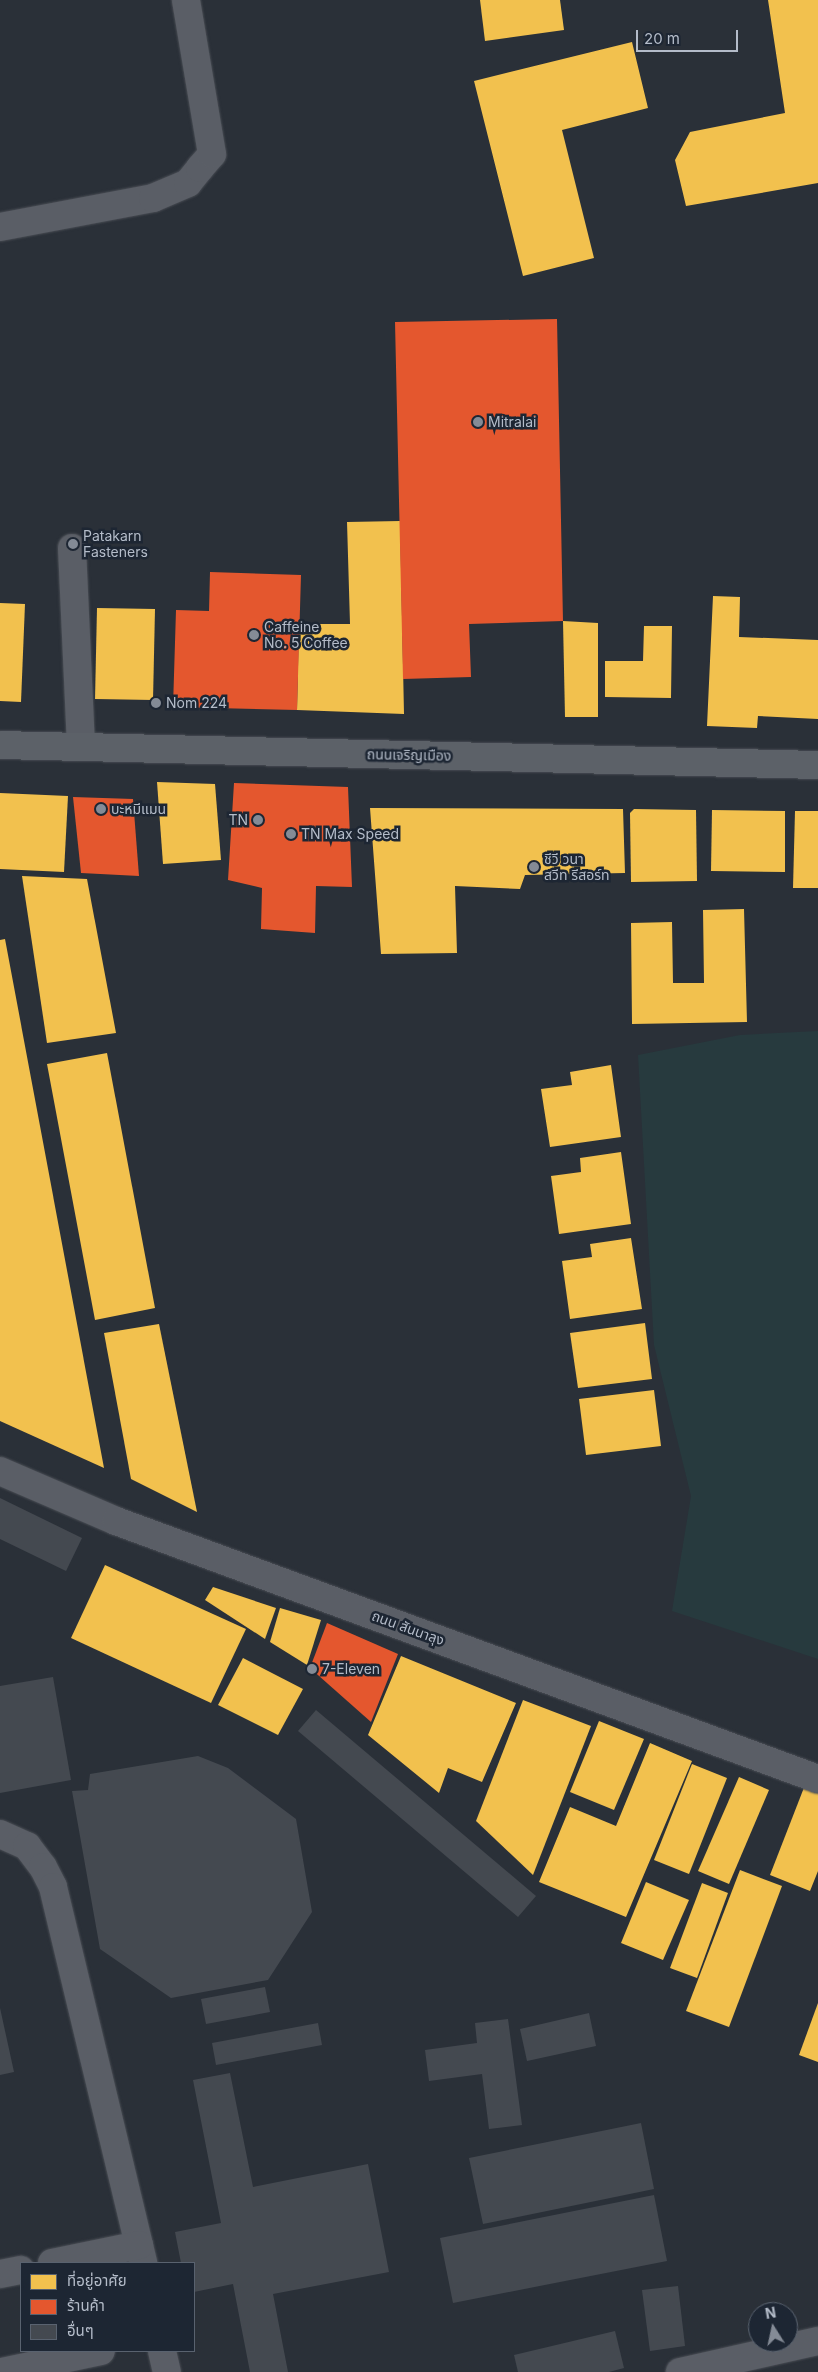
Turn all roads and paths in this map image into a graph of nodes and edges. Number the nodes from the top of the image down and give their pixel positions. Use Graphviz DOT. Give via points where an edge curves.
graph roads {
  1 [pos="186,0"];
  2 [pos="0,228"];
  3 [pos="72,548"];
  4 [pos="0,745"];
  5 [pos="80,747"];
  6 [pos="818,765"];
  7 [pos="0,1471"];
  8 [pos="818,1778"];
  9 [pos="0,1834"];
  10 [pos="141,2254"];
  11 [pos="62,2262"];
  12 [pos="20,2270"];
  13 [pos="0,2274"];
  14 [pos="818,2341"];
  15 [pos="96,2352"];
  16 [pos="162,2352"];
  17 [pos="2,2372"];
  18 [pos="167,2372"];
  19 [pos="680,2372"];
  1 -- 2 [label="street" via="212,154 188,183 153,198"];
  3 -- 5 [label="street"];
  4 -- 5 [label="main road, ถนนเจริญเมือง"];
  5 -- 6 [label="main road, ถนนเจริญเมือง"];
  7 -- 8 [label="street, ถนน สันนาลุง" via="116,1521"];
  9 -- 10 [label="street" via="27,1846 43,1866 53,1887"];
  10 -- 11 [label="street"];
  12 -- 13 [label="street"];
  14 -- 19 [label="street"];
  15 -- 17 [label="street"];
  16 -- 18 [label="street"];
}
